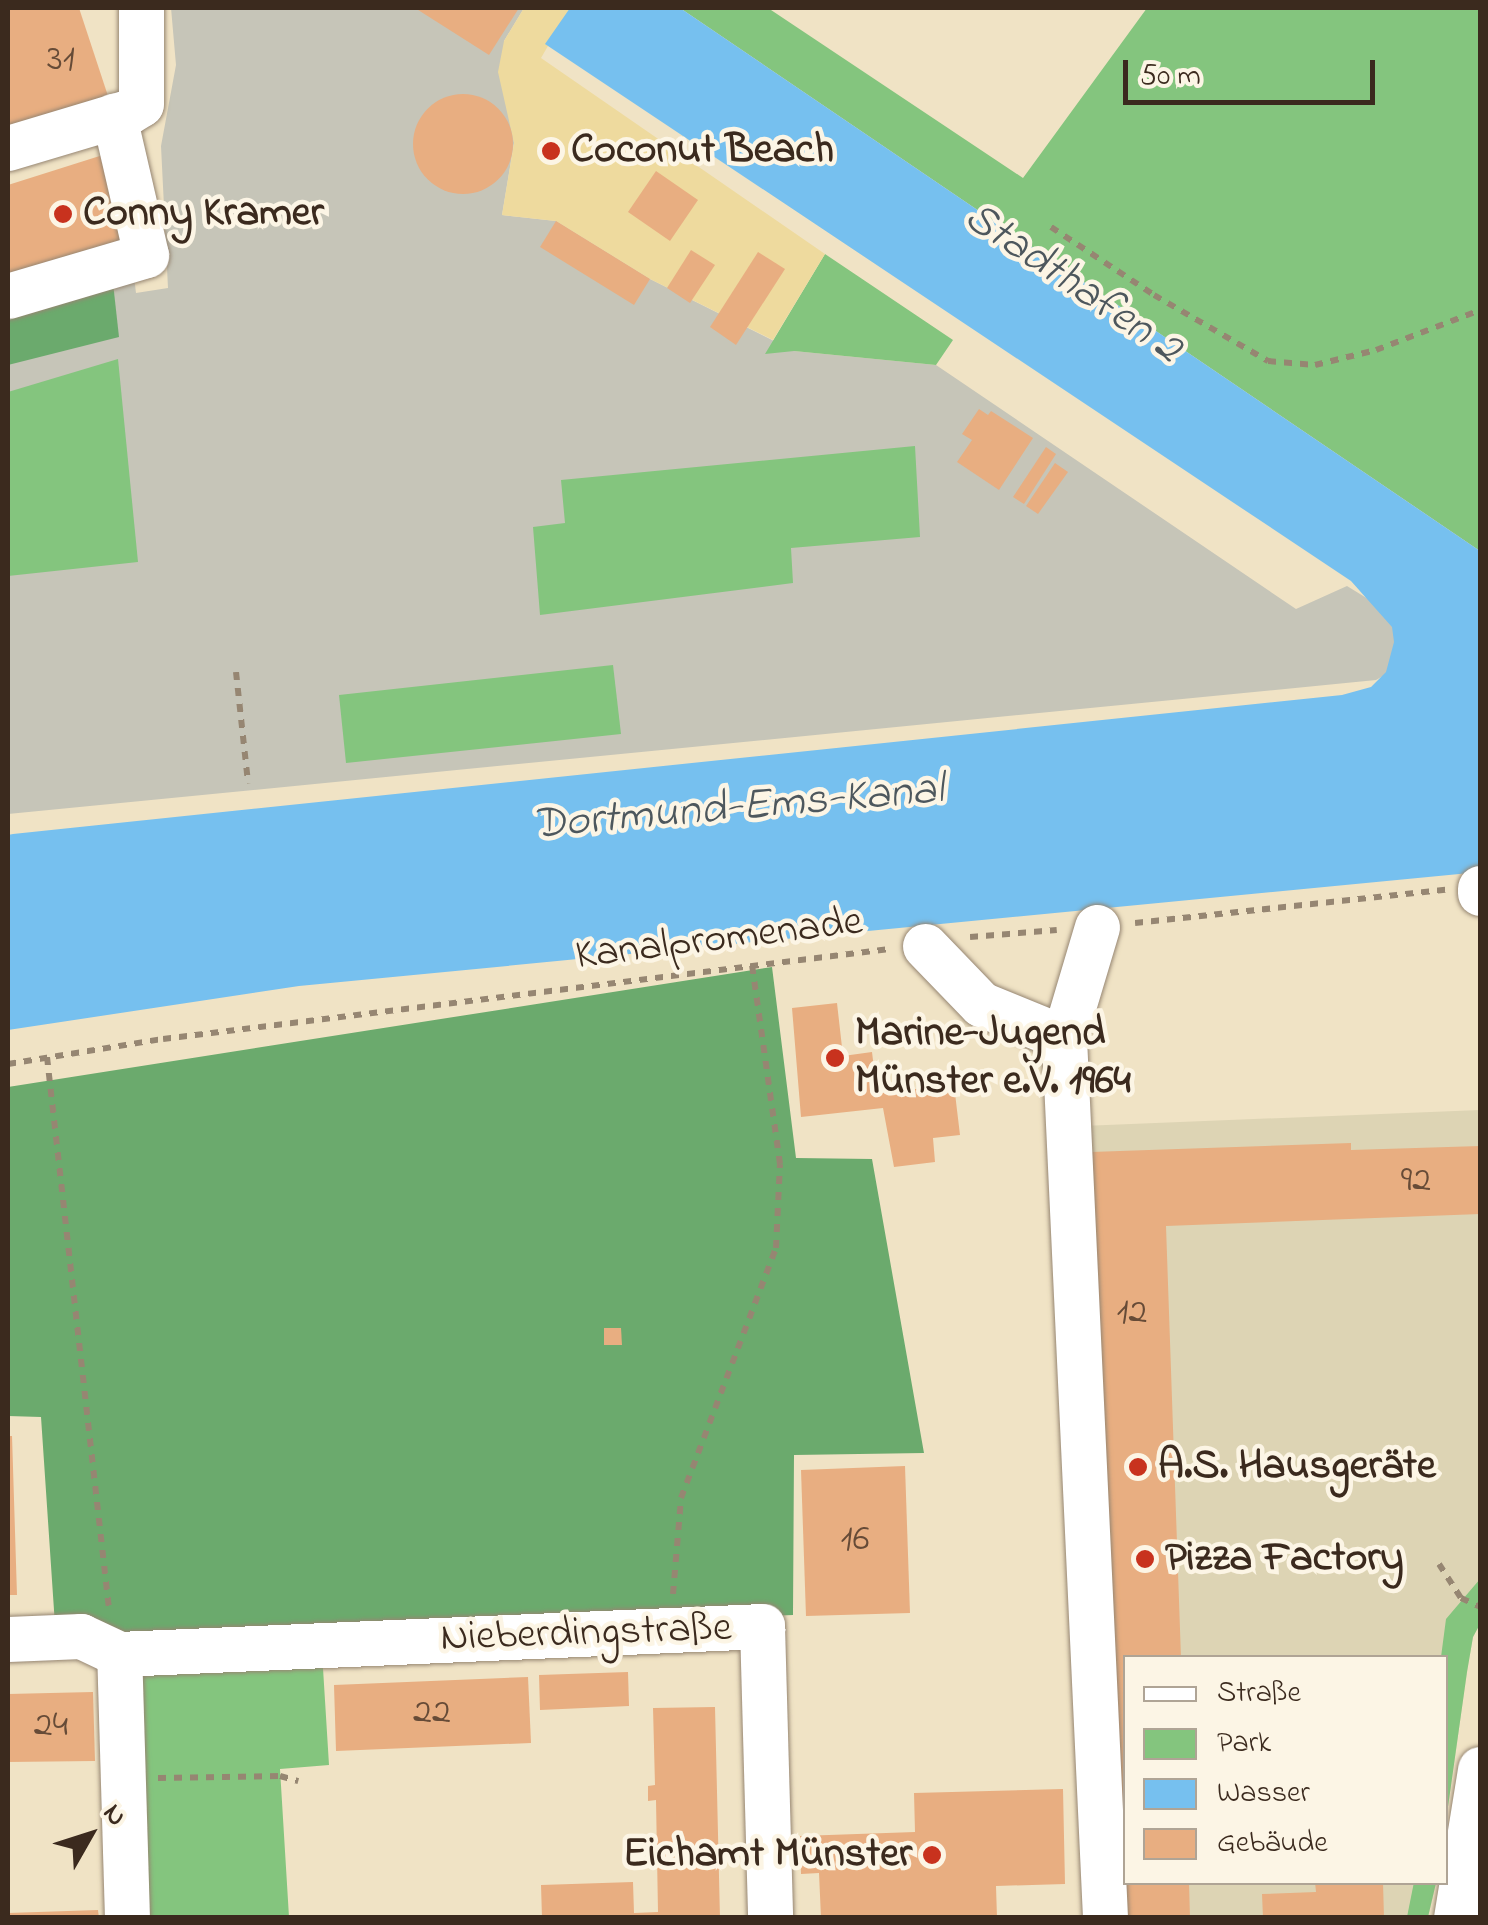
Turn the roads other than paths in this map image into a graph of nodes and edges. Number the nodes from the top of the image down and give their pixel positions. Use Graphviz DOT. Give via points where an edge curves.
graph roads {
  1 [pos="141,8"];
  2 [pos="114,116"];
  3 [pos="8,148"];
  4 [pos="8,296"];
  5 [pos="1098,927"];
  6 [pos="925,946"];
  7 [pos="1064,1038"];
  8 [pos="114,1637"];
  9 [pos="8,1639"];
  10 [pos="1480,1769"];
  11 [pos="128,1918"];
  12 [pos="770,1918"];
  13 [pos="1105,1918"];
  14 [pos="1456,1918"];
  1 -- 2 [label="street" via="140,104"];
  2 -- 3 [label="street"];
  2 -- 4 [label="street" via="146,254"];
  5 -- 7 [label="street"];
  6 -- 7 [label="street" via="981,1004"];
  7 -- 13 [label="street"];
  8 -- 9 [label="street, Nieberdingstraße"];
  8 -- 11 [label="street"];
  8 -- 12 [label="street, Nieberdingstraße" via="762,1626"];
  10 -- 14 [label="street"];
}
